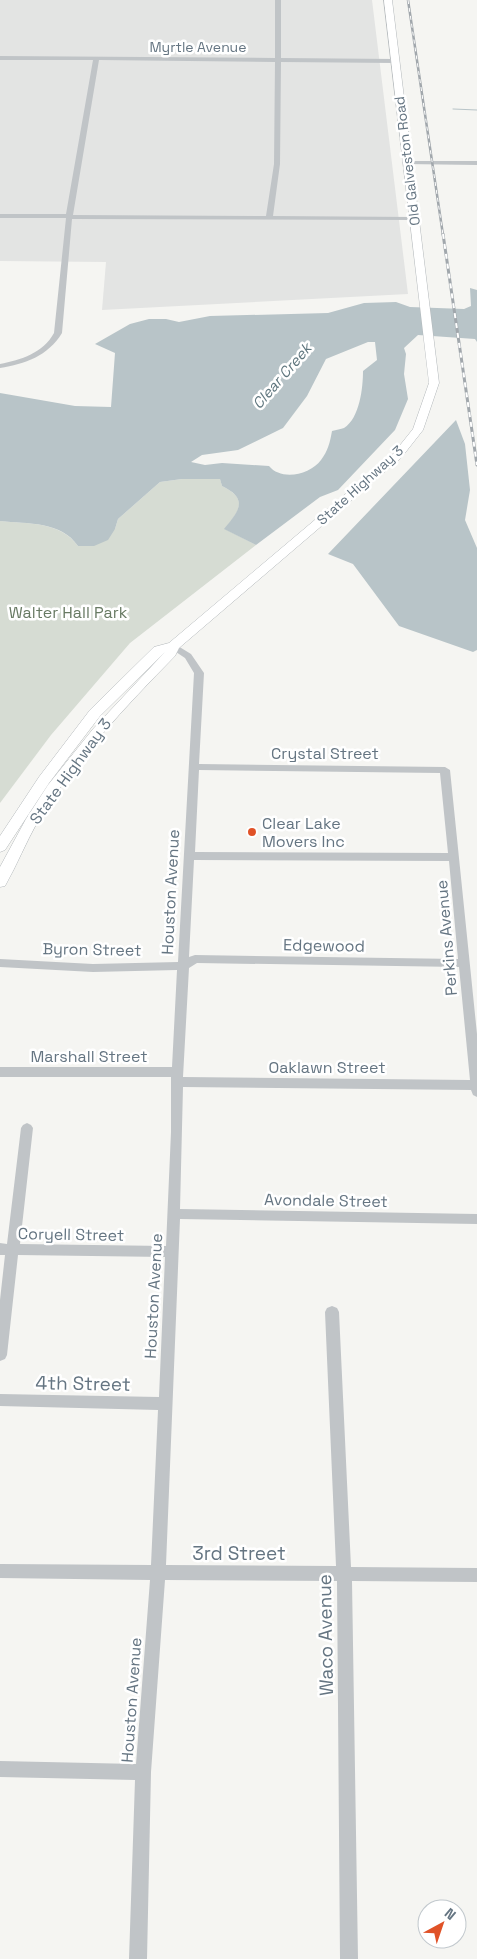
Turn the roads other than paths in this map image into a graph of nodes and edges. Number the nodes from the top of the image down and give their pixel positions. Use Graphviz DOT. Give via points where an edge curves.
graph roads {
  1 [pos="278,0"];
  2 [pos="388,0"];
  3 [pos="0,58"];
  4 [pos="96,59"];
  5 [pos="278,60"];
  6 [pos="395,61"];
  7 [pos="407,163"];
  8 [pos="477,163"];
  9 [pos="0,216"];
  10 [pos="69,217"];
  11 [pos="269,218"];
  12 [pos="414,219"];
  13 [pos="426,322"];
  14 [pos="0,366"];
  15 [pos="173,646"];
  16 [pos="193,767"];
  17 [pos="447,781"];
  18 [pos="0,847"];
  19 [pos="190,856"];
  20 [pos="455,857"];
  21 [pos="0,882"];
  22 [pos="465,962"];
  23 [pos="0,963"];
  24 [pos="184,966"];
  25 [pos="0,1072"];
  26 [pos="178,1077"];
  27 [pos="477,1088"];
  28 [pos="27,1128"];
  29 [pos="174,1214"];
  30 [pos="477,1219"];
  31 [pos="6,1250"];
  32 [pos="172,1252"];
  33 [pos="332,1312"];
  34 [pos="0,1355"];
  35 [pos="0,1400"];
  36 [pos="166,1404"];
  37 [pos="0,1571"];
  38 [pos="158,1573"];
  39 [pos="344,1574"];
  40 [pos="477,1575"];
  41 [pos="0,1769"];
  42 [pos="143,1772"];
  43 [pos="138,1959"];
  44 [pos="349,1959"];
  1 -- 5 [label="street"];
  2 -- 6 [label="main road, Old Galveston Road"];
  3 -- 4 [label="street, Myrtle Avenue"];
  4 -- 5 [label="street, Myrtle Avenue"];
  4 -- 10 [label="street"];
  5 -- 6 [label="street, Myrtle Avenue"];
  5 -- 11 [label="street" via="277,164"];
  6 -- 7 [label="main road, Old Galveston Road"];
  7 -- 8 [label="street"];
  7 -- 12 [label="main road, Old Galveston Road"];
  9 -- 10 [label="street"];
  10 -- 11 [label="street"];
  10 -- 14 [label="street" via="56,337 37,354"];
  11 -- 12 [label="street"];
  12 -- 13 [label="main road, Old Galveston Road"];
  13 -- 15 [label="main road, State Highway 3" via="434,383 418,430 397,456"];
  15 -- 16 [label="street, Houston Avenue" via="188,656 199,673"];
  15 -- 18 [label="main road, State Highway 3" via="158,650 95,713 44,780"];
  15 -- 21 [label="main road, State Highway 3" via="171,653 109,717 57,783 13,852"];
  16 -- 17 [label="street, Crystal Street" via="444,770"];
  16 -- 19 [label="street, Houston Avenue"];
  17 -- 20 [label="street, Perkins Avenue"];
  19 -- 20 [label="street"];
  19 -- 24 [label="street, Houston Avenue"];
  20 -- 22 [label="street, Perkins Avenue"];
  22 -- 24 [label="street, Edgewood" via="195,960"];
  22 -- 27 [label="street, Perkins Avenue"];
  23 -- 24 [label="street, Byron Street" via="93,968"];
  24 -- 26 [label="street, Houston Avenue"];
  25 -- 26 [label="street, Marshall Street"];
  26 -- 27 [label="street, Oaklawn Street"];
  26 -- 29 [label="street, Houston Avenue"];
  28 -- 31 [label="street"];
  29 -- 30 [label="street, Avondale Street"];
  29 -- 32 [label="street, Houston Avenue"];
  31 -- 32 [label="street, Coryell Street"];
  31 -- 34 [label="street"];
  32 -- 36 [label="street, Houston Avenue"];
  33 -- 39 [label="street, Waco Avenue"];
  35 -- 36 [label="street, 4th Street"];
  36 -- 38 [label="street, Houston Avenue"];
  37 -- 38 [label="street, 3rd Street"];
  38 -- 39 [label="street, 3rd Street"];
  38 -- 42 [label="street, Houston Avenue"];
  39 -- 40 [label="street, 3rd Street"];
  39 -- 44 [label="street, Waco Avenue"];
  41 -- 42 [label="street"];
  42 -- 43 [label="street, Houston Avenue"];
}
